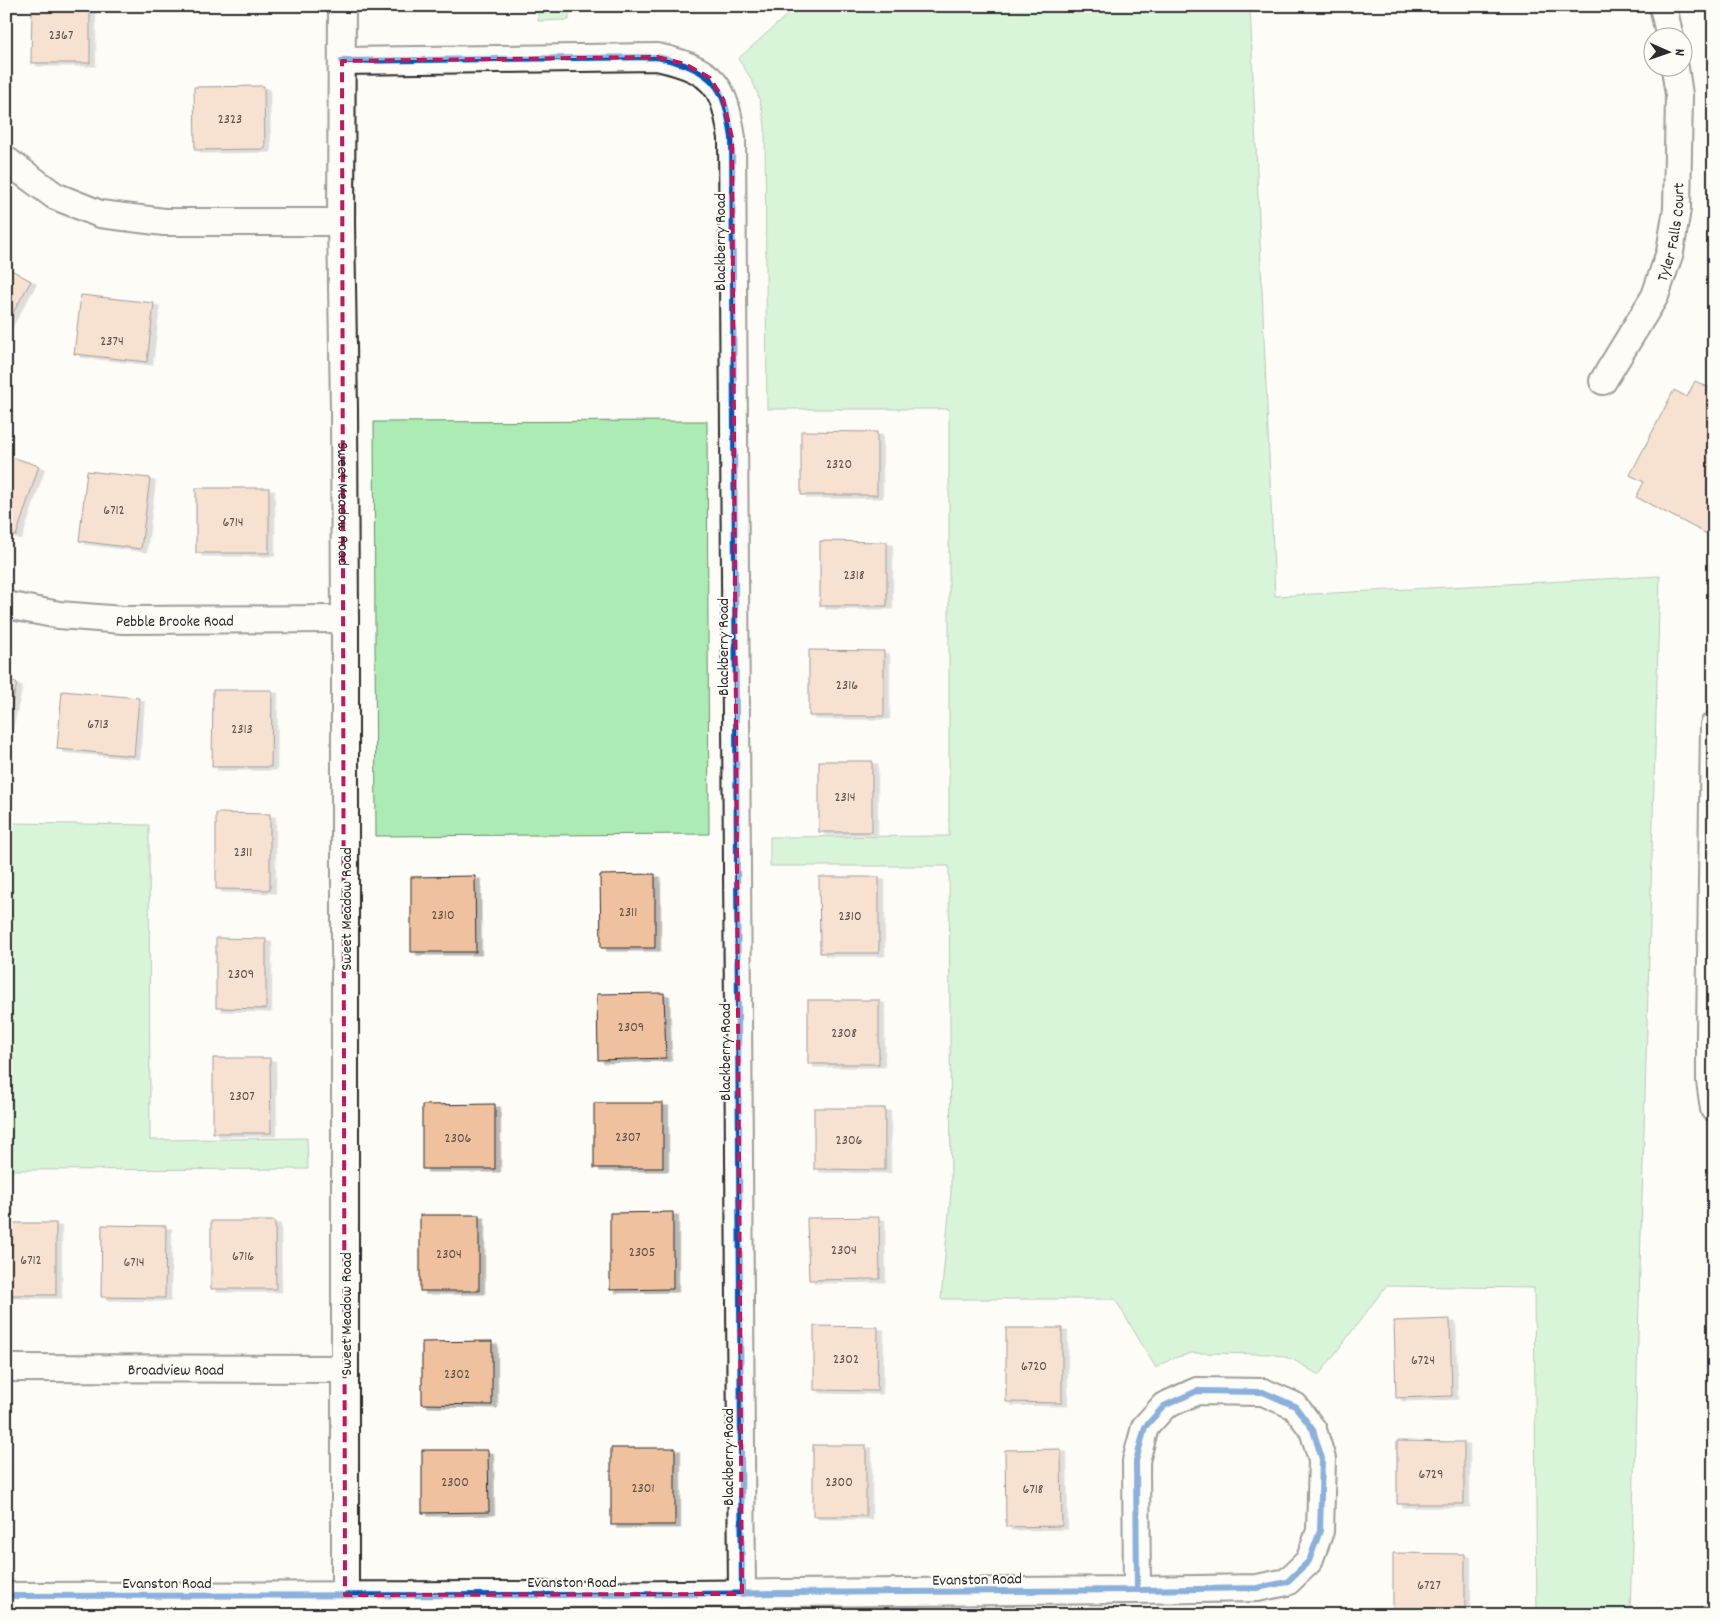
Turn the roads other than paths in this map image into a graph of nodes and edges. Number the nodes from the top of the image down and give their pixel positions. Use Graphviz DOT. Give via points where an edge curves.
graph roads {
  1 [pos="342,6"];
  2 [pos="1663,6"];
  3 [pos="1668,28"];
  4 [pos="342,62"];
  5 [pos="1676,78"];
  6 [pos="6,160"];
  7 [pos="341,222"];
  8 [pos="1603,381"];
  9 [pos="6,605"];
  10 [pos="345,619"];
  11 [pos="1714,726"];
  12 [pos="1714,1109"];
  13 [pos="6,1368"];
  14 [pos="346,1369"];
  15 [pos="1137,1590"];
  16 [pos="742,1594"];
  17 [pos="345,1595"];
  18 [pos="6,1596"];
  1 -- 4 [label="street, Sweet Meadow Road"];
  2 -- 3 [label="street"];
  4 -- 7 [label="street, Sweet Meadow Road"];
  4 -- 16 [label="street, Blackberry Road" via="657,57 686,64 710,78 723,99 732,138"];
  5 -- 8 [label="street, Tyler Falls Court" via="1678,209 1670,252 1655,296"];
  6 -- 7 [label="street" via="55,196 100,214 164,222"];
  7 -- 10 [label="street, Sweet Meadow Road"];
  9 -- 10 [label="street, Pebble Brooke Road" via="59,615 123,620"];
  10 -- 14 [label="street, Sweet Meadow Road"];
  11 -- 12 [label="street" via="1710,1036"];
  13 -- 14 [label="street, Broadview Road"];
  14 -- 17 [label="street, Sweet Meadow Road"];
  15 -- 15 [label="street, Evanston Road" via="1257,1588 1287,1582 1310,1561 1320,1531 1322,1459 1314,1430 1295,1406 1263,1392 1196,1391 1164,1406 1145,1427 1136,1461"];
  15 -- 16 [label="street, Evanston Road"];
  16 -- 17 [label="street, Evanston Road"];
  17 -- 18 [label="street, Evanston Road"];
}
